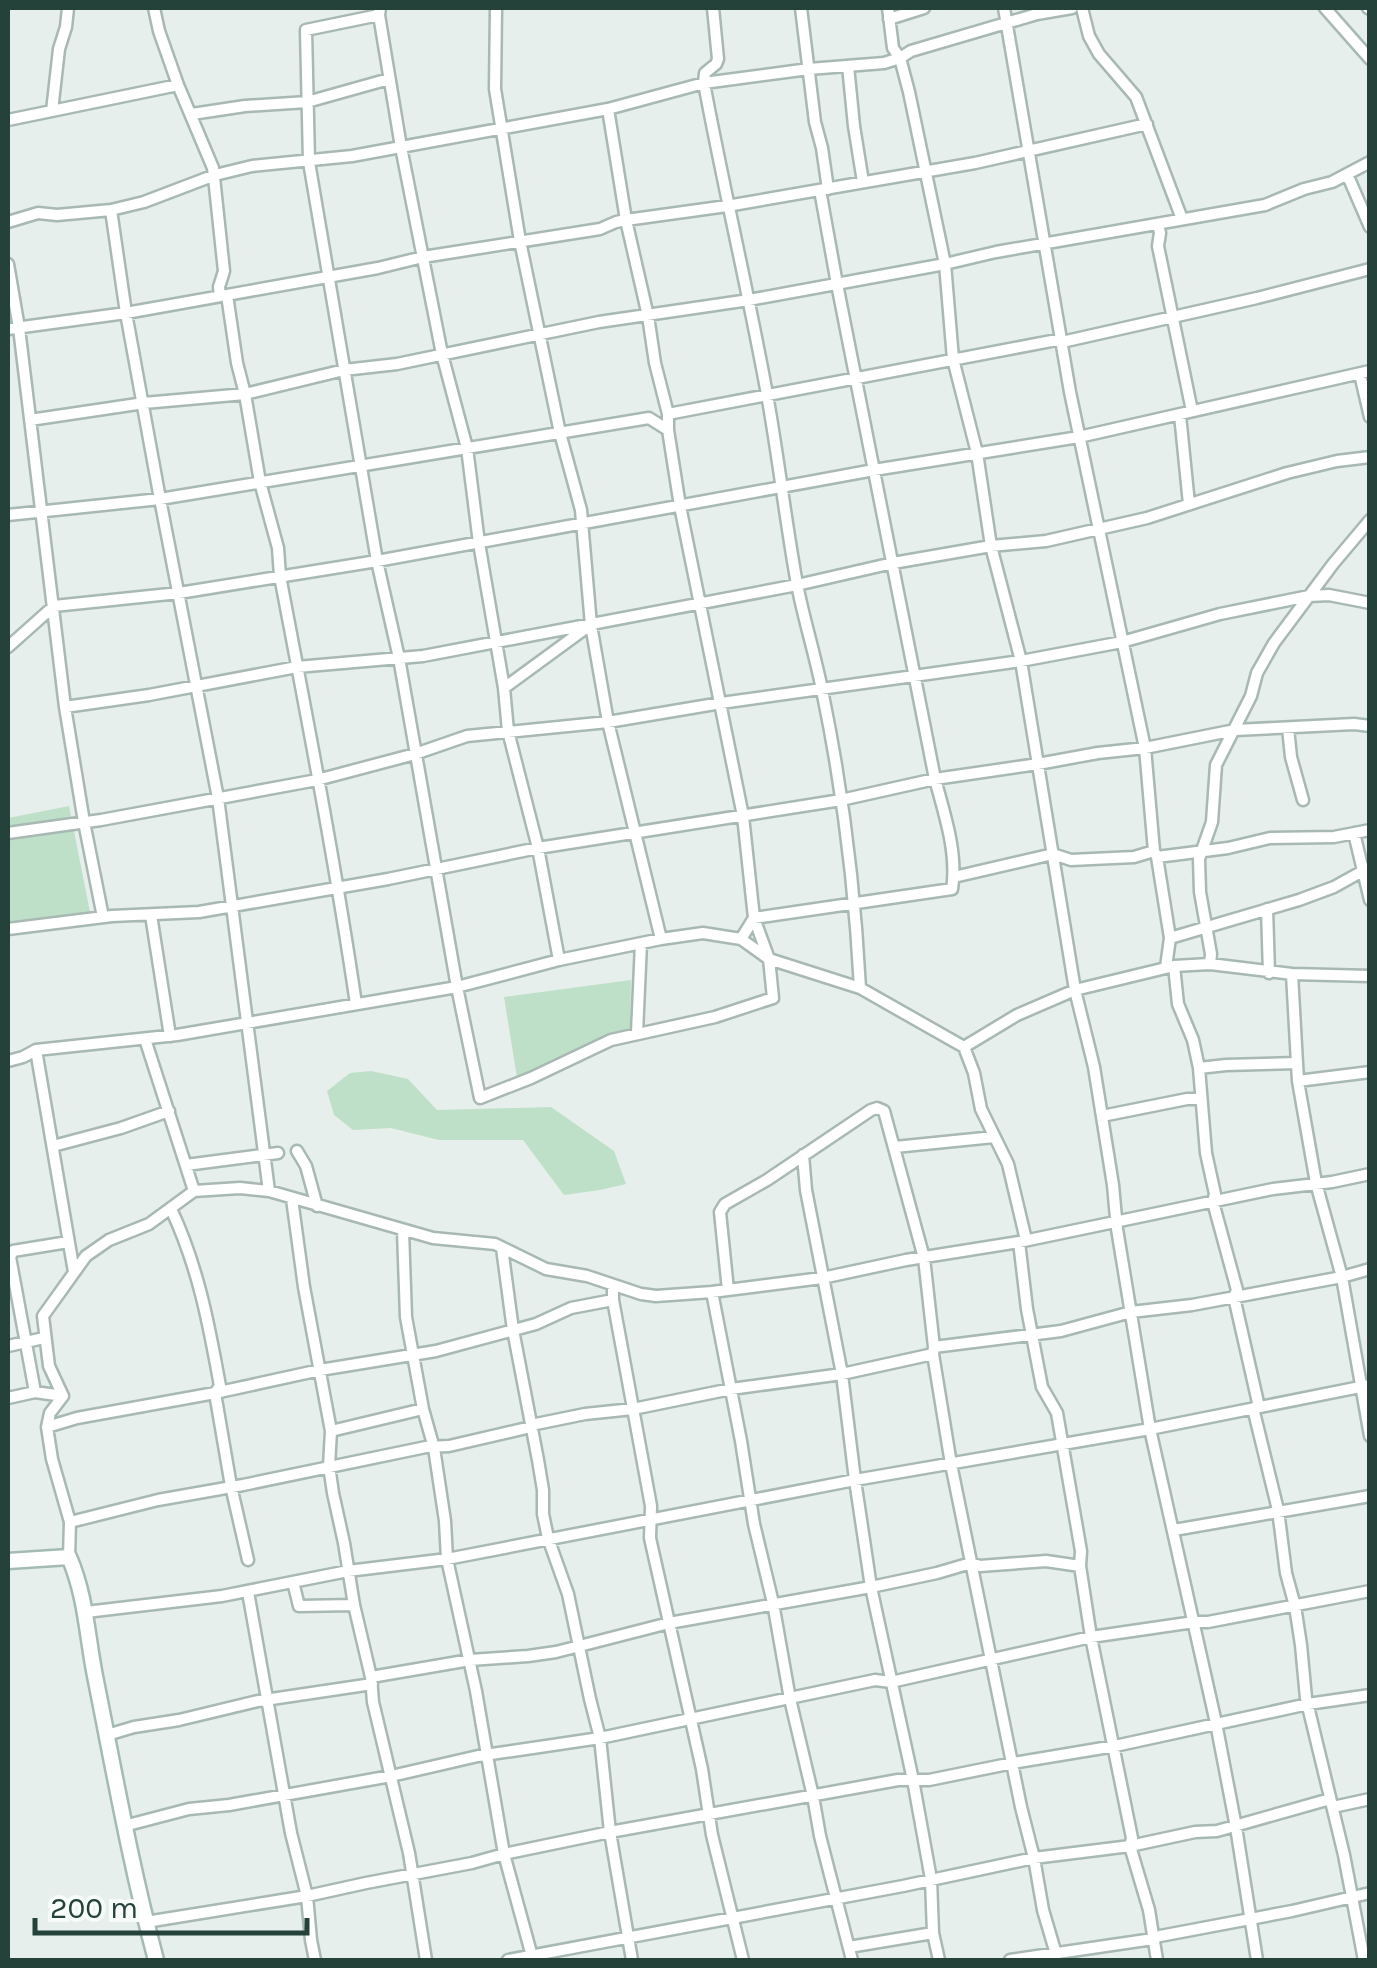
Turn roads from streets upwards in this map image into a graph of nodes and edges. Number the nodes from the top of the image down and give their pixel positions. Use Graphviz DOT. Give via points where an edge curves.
graph roads {
  1 [pos="68,8"];
  2 [pos="154,8"];
  3 [pos="496,8"];
  4 [pos="713,8"];
  5 [pos="801,8"];
  6 [pos="924,8"];
  7 [pos="1004,8"];
  8 [pos="1072,8"];
  9 [pos="1082,8"];
  10 [pos="1328,9"];
  11 [pos="380,11"];
  12 [pos="888,13"];
  13 [pos="1008,24"];
  14 [pos="900,58"];
  15 [pos="1370,59"];
  16 [pos="848,66"];
  17 [pos="809,69"];
  18 [pos="389,79"];
  19 [pos="704,83"];
  20 [pos="178,85"];
  21 [pos="307,102"];
  22 [pos="608,109"];
  23 [pos="52,111"];
  24 [pos="192,114"];
  25 [pos="8,120"];
  26 [pos="1147,124"];
  27 [pos="501,127"];
  28 [pos="401,147"];
  29 [pos="1028,152"];
  30 [pos="309,162"];
  31 [pos="1370,162"];
  32 [pos="924,170"];
  33 [pos="1347,174"];
  34 [pos="214,176"];
  35 [pos="863,182"];
  36 [pos="824,189"];
  37 [pos="727,206"];
  38 [pos="110,210"];
  39 [pos="626,220"];
  40 [pos="1182,220"];
  41 [pos="8,222"];
  42 [pos="1158,224"];
  43 [pos="1370,227"];
  44 [pos="520,241"];
  45 [pos="1045,244"];
  46 [pos="423,257"];
  47 [pos="8,264"];
  48 [pos="945,264"];
  49 [pos="1370,268"];
  50 [pos="329,277"];
  51 [pos="837,284"];
  52 [pos="223,295"];
  53 [pos="749,300"];
  54 [pos="126,312"];
  55 [pos="648,316"];
  56 [pos="1173,317"];
  57 [pos="13,328"];
  58 [pos="539,334"];
  59 [pos="1062,341"];
  60 [pos="442,354"];
  61 [pos="953,359"];
  62 [pos="344,370"];
  63 [pos="1365,372"];
  64 [pos="856,377"];
  65 [pos="245,394"];
  66 [pos="767,394"];
  67 [pos="144,403"];
  68 [pos="1186,413"];
  69 [pos="668,414"];
  70 [pos="1370,417"];
  71 [pos="30,420"];
  72 [pos="668,430"];
  73 [pos="560,433"];
  74 [pos="1079,436"];
  75 [pos="467,448"];
  76 [pos="977,452"];
  77 [pos="1370,457"];
  78 [pos="360,466"];
  79 [pos="874,470"];
  80 [pos="260,482"];
  81 [pos="781,488"];
  82 [pos="160,499"];
  83 [pos="1190,504"];
  84 [pos="680,506"];
  85 [pos="40,513"];
  86 [pos="8,515"];
  87 [pos="1370,520"];
  88 [pos="581,524"];
  89 [pos="1098,530"];
  90 [pos="479,543"];
  91 [pos="991,546"];
  92 [pos="376,561"];
  93 [pos="893,563"];
  94 [pos="280,576"];
  95 [pos="797,585"];
  96 [pos="180,593"];
  97 [pos="1309,596"];
  98 [pos="1370,603"];
  99 [pos="700,604"];
  100 [pos="54,606"];
  101 [pos="591,624"];
  102 [pos="495,641"];
  103 [pos="1122,642"];
  104 [pos="8,647"];
  105 [pos="399,658"];
  106 [pos="1021,661"];
  107 [pos="297,667"];
  108 [pos="915,676"];
  109 [pos="197,686"];
  110 [pos="504,688"];
  111 [pos="822,690"];
  112 [pos="721,702"];
  113 [pos="65,707"];
  114 [pos="608,722"];
  115 [pos="1370,726"];
  116 [pos="1288,728"];
  117 [pos="1235,730"];
  118 [pos="508,731"];
  119 [pos="1145,748"];
  120 [pos="415,754"];
  121 [pos="1038,764"];
  122 [pos="936,778"];
  123 [pos="317,780"];
  124 [pos="218,798"];
  125 [pos="841,800"];
  126 [pos="1303,800"];
  127 [pos="743,816"];
  128 [pos="84,822"];
  129 [pos="1370,830"];
  130 [pos="8,833"];
  131 [pos="1354,833"];
  132 [pos="635,834"];
  133 [pos="538,848"];
  134 [pos="1201,851"];
  135 [pos="1053,854"];
  136 [pos="1156,854"];
  137 [pos="438,868"];
  138 [pos="1366,870"];
  139 [pos="954,877"];
  140 [pos="339,886"];
  141 [pos="1370,900"];
  142 [pos="856,902"];
  143 [pos="233,905"];
  144 [pos="1267,908"];
  145 [pos="151,916"];
  146 [pos="103,917"];
  147 [pos="754,918"];
  148 [pos="1204,927"];
  149 [pos="8,929"];
  150 [pos="1170,938"];
  151 [pos="661,939"];
  152 [pos="741,939"];
  153 [pos="641,943"];
  154 [pos="768,959"];
  155 [pos="559,960"];
  156 [pos="1210,964"];
  157 [pos="1170,967"];
  158 [pos="1269,972"];
  159 [pos="1292,974"];
  160 [pos="1370,976"];
  161 [pos="458,987"];
  162 [pos="860,988"];
  163 [pos="1075,990"];
  164 [pos="356,1004"];
  165 [pos="245,1024"];
  166 [pos="636,1033"];
  167 [pos="170,1036"];
  168 [pos="146,1039"];
  169 [pos="964,1047"];
  170 [pos="36,1050"];
  171 [pos="8,1061"];
  172 [pos="1297,1063"];
  173 [pos="1199,1068"];
  174 [pos="1370,1072"];
  175 [pos="1298,1081"];
  176 [pos="1201,1099"];
  177 [pos="169,1111"];
  178 [pos="1102,1116"];
  179 [pos="994,1137"];
  180 [pos="53,1146"];
  181 [pos="895,1147"];
  182 [pos="297,1151"];
  183 [pos="278,1153"];
  184 [pos="264,1155"];
  185 [pos="802,1155"];
  186 [pos="186,1165"];
  187 [pos="1370,1174"];
  188 [pos="1316,1183"];
  189 [pos="194,1191"];
  190 [pos="269,1191"];
  191 [pos="292,1199"];
  192 [pos="1214,1202"];
  193 [pos="316,1206"];
  194 [pos="171,1209"];
  195 [pos="1117,1220"];
  196 [pos="403,1231"];
  197 [pos="1022,1241"];
  198 [pos="68,1242"];
  199 [pos="502,1248"];
  200 [pos="924,1258"];
  201 [pos="1370,1269"];
  202 [pos="74,1272"];
  203 [pos="1342,1277"];
  204 [pos="822,1278"];
  205 [pos="612,1285"];
  206 [pos="728,1290"];
  207 [pos="712,1292"];
  208 [pos="1234,1297"];
  209 [pos="613,1300"];
  210 [pos="1131,1312"];
  211 [pos="513,1330"];
  212 [pos="1032,1334"];
  213 [pos="44,1338"];
  214 [pos="25,1342"];
  215 [pos="8,1346"];
  216 [pos="934,1351"];
  217 [pos="414,1354"];
  218 [pos="320,1370"];
  219 [pos="842,1374"];
  220 [pos="1366,1386"];
  221 [pos="731,1389"];
  222 [pos="36,1392"];
  223 [pos="215,1393"];
  224 [pos="63,1396"];
  225 [pos="8,1398"];
  226 [pos="1256,1408"];
  227 [pos="423,1409"];
  228 [pos="633,1409"];
  229 [pos="47,1427"];
  230 [pos="530,1427"];
  231 [pos="1150,1429"];
  232 [pos="331,1430"];
  233 [pos="1370,1436"];
  234 [pos="1062,1445"];
  235 [pos="434,1448"];
  236 [pos="952,1464"];
  237 [pos="329,1466"];
  238 [pos="854,1480"];
  239 [pos="231,1486"];
  240 [pos="1370,1496"];
  241 [pos="751,1500"];
  242 [pos="1278,1510"];
  243 [pos="650,1521"];
  244 [pos="70,1522"];
  245 [pos="1174,1530"];
  246 [pos="548,1538"];
  247 [pos="69,1557"];
  248 [pos="447,1559"];
  249 [pos="8,1560"];
  250 [pos="248,1560"];
  251 [pos="971,1563"];
  252 [pos="1080,1566"];
  253 [pos="348,1570"];
  254 [pos="294,1582"];
  255 [pos="871,1587"];
  256 [pos="1370,1591"];
  257 [pos="248,1592"];
  258 [pos="773,1603"];
  259 [pos="354,1605"];
  260 [pos="1295,1606"];
  261 [pos="86,1612"];
  262 [pos="1194,1622"];
  263 [pos="669,1623"];
  264 [pos="1091,1637"];
  265 [pos="578,1646"];
  266 [pos="990,1658"];
  267 [pos="470,1660"];
  268 [pos="371,1681"];
  269 [pos="891,1682"];
  270 [pos="1370,1695"];
  271 [pos="268,1699"];
  272 [pos="790,1699"];
  273 [pos="1308,1704"];
  274 [pos="690,1718"];
  275 [pos="1216,1723"];
  276 [pos="107,1735"];
  277 [pos="600,1738"];
  278 [pos="1115,1746"];
  279 [pos="488,1755"];
  280 [pos="1013,1763"];
  281 [pos="391,1776"];
  282 [pos="912,1780"];
  283 [pos="286,1794"];
  284 [pos="813,1796"];
  285 [pos="1370,1799"];
  286 [pos="1332,1803"];
  287 [pos="708,1814"];
  288 [pos="124,1826"];
  289 [pos="1236,1827"];
  290 [pos="610,1832"];
  291 [pos="1130,1846"];
  292 [pos="504,1854"];
  293 [pos="1034,1858"];
  294 [pos="411,1874"];
  295 [pos="931,1880"];
  296 [pos="1370,1893"];
  297 [pos="308,1896"];
  298 [pos="1353,1896"];
  299 [pos="835,1898"];
  300 [pos="733,1917"];
  301 [pos="1249,1919"];
  302 [pos="146,1922"];
  303 [pos="933,1933"];
  304 [pos="628,1938"];
  305 [pos="1153,1940"];
  306 [pos="849,1947"];
  307 [pos="1056,1957"];
  308 [pos="532,1958"];
  309 [pos="156,1960"];
  310 [pos="316,1960"];
  311 [pos="426,1960"];
  312 [pos="508,1960"];
  313 [pos="632,1960"];
  314 [pos="743,1960"];
  315 [pos="852,1960"];
  316 [pos="939,1960"];
  317 [pos="1010,1960"];
  318 [pos="1157,1960"];
  319 [pos="1257,1960"];
  320 [pos="1364,1960"];
  1 -- 23 [label="street"];
  2 -- 20 [label="street"];
  3 -- 27 [label="street"];
  4 -- 19 [label="street" via="718,59"];
  5 -- 17 [label="street"];
  6 -- 12 [label="street"];
  7 -- 13 [label="street"];
  8 -- 13 [label="street"];
  9 -- 26 [label="street" via="1099,54 1132,90"];
  10 -- 15 [label="street"];
  11 -- 18 [label="street"];
  11 -- 21 [label="street" via="306,30"];
  12 -- 14 [label="street"];
  13 -- 14 [label="street"];
  13 -- 29 [label="street"];
  14 -- 16 [label="street"];
  14 -- 32 [label="street"];
  16 -- 17 [label="street"];
  16 -- 35 [label="street"];
  17 -- 19 [label="street"];
  17 -- 36 [label="street"];
  18 -- 21 [label="street"];
  18 -- 28 [label="street"];
  19 -- 22 [label="street"];
  19 -- 37 [label="street"];
  20 -- 23 [label="street"];
  20 -- 24 [label="street"];
  21 -- 24 [label="street"];
  21 -- 30 [label="street"];
  22 -- 27 [label="street"];
  22 -- 39 [label="street"];
  23 -- 25 [label="street"];
  24 -- 34 [label="street"];
  26 -- 29 [label="street"];
  26 -- 40 [label="street"];
  27 -- 28 [label="street"];
  27 -- 44 [label="street"];
  28 -- 30 [label="street"];
  28 -- 46 [label="street"];
  29 -- 32 [label="street"];
  29 -- 45 [label="street"];
  30 -- 34 [label="street"];
  30 -- 50 [label="street"];
  31 -- 33 [label="street"];
  32 -- 35 [label="street"];
  32 -- 48 [label="street"];
  33 -- 40 [label="street" via="1274,203"];
  33 -- 43 [label="street"];
  34 -- 38 [label="street"];
  34 -- 52 [label="street"];
  35 -- 36 [label="street"];
  36 -- 37 [label="street"];
  36 -- 51 [label="street"];
  37 -- 39 [label="street"];
  37 -- 53 [label="street"];
  38 -- 41 [label="street"];
  38 -- 54 [label="street"];
  39 -- 44 [label="street"];
  39 -- 55 [label="street"];
  40 -- 42 [label="street"];
  42 -- 45 [label="street"];
  42 -- 56 [label="street"];
  44 -- 46 [label="street"];
  44 -- 58 [label="street"];
  45 -- 48 [label="street"];
  45 -- 59 [label="street"];
  46 -- 50 [label="street"];
  46 -- 60 [label="street"];
  47 -- 57 [label="street"];
  48 -- 51 [label="street"];
  48 -- 61 [label="street"];
  49 -- 56 [label="street"];
  50 -- 52 [label="street"];
  50 -- 62 [label="street"];
  51 -- 53 [label="street"];
  51 -- 64 [label="street"];
  52 -- 54 [label="street"];
  52 -- 65 [label="street"];
  53 -- 55 [label="street"];
  53 -- 66 [label="street"];
  54 -- 57 [label="street"];
  54 -- 67 [label="street"];
  55 -- 58 [label="street"];
  55 -- 69 [label="street"];
  56 -- 59 [label="street"];
  56 -- 68 [label="street"];
  57 -- 71 [label="street"];
  58 -- 60 [label="street"];
  58 -- 73 [label="street"];
  59 -- 61 [label="street"];
  59 -- 74 [label="street"];
  60 -- 62 [label="street"];
  60 -- 75 [label="street"];
  61 -- 64 [label="street"];
  61 -- 76 [label="street"];
  62 -- 65 [label="street"];
  62 -- 78 [label="street"];
  63 -- 68 [label="street"];
  63 -- 70 [label="street"];
  64 -- 66 [label="street"];
  64 -- 79 [label="street"];
  65 -- 67 [label="street"];
  65 -- 80 [label="street"];
  66 -- 69 [label="street"];
  66 -- 81 [label="street"];
  67 -- 71 [label="street"];
  67 -- 82 [label="street"];
  68 -- 74 [label="street"];
  68 -- 83 [label="street"];
  69 -- 72 [label="street"];
  71 -- 85 [label="street"];
  72 -- 73 [label="street" via="649,418"];
  72 -- 84 [label="street"];
  73 -- 75 [label="street"];
  73 -- 88 [label="street"];
  74 -- 76 [label="street"];
  74 -- 89 [label="street"];
  75 -- 78 [label="street"];
  75 -- 90 [label="street"];
  76 -- 79 [label="street"];
  76 -- 91 [label="street"];
  77 -- 83 [label="street" via="1286,473"];
  78 -- 80 [label="street"];
  78 -- 92 [label="street"];
  79 -- 81 [label="street"];
  79 -- 93 [label="street"];
  80 -- 82 [label="street"];
  80 -- 94 [label="street"];
  81 -- 84 [label="street"];
  81 -- 95 [label="street"];
  82 -- 85 [label="street"];
  82 -- 96 [label="street"];
  83 -- 89 [label="street"];
  84 -- 88 [label="street"];
  84 -- 99 [label="street"];
  85 -- 86 [label="street"];
  85 -- 100 [label="street"];
  87 -- 97 [label="street"];
  88 -- 90 [label="street"];
  88 -- 101 [label="street"];
  89 -- 91 [label="street"];
  89 -- 103 [label="street"];
  90 -- 92 [label="street"];
  90 -- 102 [label="street"];
  91 -- 93 [label="street"];
  91 -- 106 [label="street"];
  92 -- 94 [label="street"];
  92 -- 105 [label="street"];
  93 -- 95 [label="street"];
  93 -- 108 [label="street"];
  94 -- 96 [label="street"];
  94 -- 107 [label="street"];
  95 -- 99 [label="street"];
  95 -- 111 [label="street"];
  96 -- 100 [label="street"];
  96 -- 109 [label="street"];
  97 -- 98 [label="street"];
  97 -- 103 [label="street"];
  97 -- 117 [label="street" via="1257,673"];
  99 -- 101 [label="street"];
  99 -- 112 [label="street"];
  100 -- 104 [label="street"];
  100 -- 113 [label="street"];
  101 -- 102 [label="street"];
  101 -- 110 [label="street"];
  101 -- 114 [label="street"];
  102 -- 105 [label="street"];
  102 -- 110 [label="street"];
  103 -- 106 [label="street"];
  103 -- 119 [label="street"];
  105 -- 107 [label="street"];
  105 -- 120 [label="street"];
  106 -- 108 [label="street"];
  106 -- 121 [label="street"];
  107 -- 109 [label="street"];
  107 -- 123 [label="street"];
  108 -- 111 [label="street"];
  108 -- 122 [label="street"];
  109 -- 113 [label="street"];
  109 -- 124 [label="street"];
  110 -- 118 [label="street"];
  111 -- 112 [label="street"];
  111 -- 125 [label="street"];
  112 -- 114 [label="street"];
  112 -- 127 [label="street"];
  113 -- 128 [label="street"];
  114 -- 118 [label="street"];
  114 -- 132 [label="street"];
  115 -- 116 [label="street"];
  116 -- 117 [label="street"];
  116 -- 126 [label="street"];
  117 -- 119 [label="street"];
  117 -- 134 [label="street" via="1216,765 1212,822"];
  118 -- 120 [label="street"];
  118 -- 133 [label="street"];
  119 -- 121 [label="street"];
  119 -- 136 [label="street"];
  120 -- 123 [label="street"];
  120 -- 137 [label="street"];
  121 -- 122 [label="street"];
  121 -- 135 [label="street"];
  122 -- 125 [label="street"];
  122 -- 139 [label="street"];
  123 -- 124 [label="street"];
  123 -- 140 [label="street"];
  124 -- 128 [label="street"];
  124 -- 143 [label="street"];
  125 -- 127 [label="street"];
  125 -- 142 [label="street"];
  127 -- 132 [label="street"];
  127 -- 147 [label="street"];
  128 -- 130 [label="street"];
  128 -- 146 [label="street"];
  129 -- 131 [label="street"];
  131 -- 134 [label="street"];
  131 -- 138 [label="street"];
  132 -- 133 [label="street"];
  132 -- 151 [label="street"];
  133 -- 137 [label="street"];
  133 -- 155 [label="street"];
  134 -- 136 [label="street"];
  134 -- 148 [label="street"];
  135 -- 136 [label="street" via="1071,860"];
  135 -- 139 [label="street"];
  135 -- 163 [label="street"];
  136 -- 150 [label="street"];
  137 -- 140 [label="street"];
  137 -- 161 [label="street"];
  138 -- 141 [label="street"];
  138 -- 144 [label="street"];
  139 -- 142 [label="street" via="952,888"];
  140 -- 143 [label="street"];
  140 -- 164 [label="street"];
  142 -- 147 [label="street"];
  142 -- 162 [label="street"];
  143 -- 145 [label="street"];
  143 -- 165 [label="street"];
  144 -- 148 [label="street"];
  144 -- 158 [label="street"];
  145 -- 146 [label="street"];
  145 -- 167 [label="street"];
  146 -- 149 [label="street"];
  147 -- 152 [label="street"];
  147 -- 154 [label="street"];
  148 -- 150 [label="street"];
  148 -- 156 [label="street"];
  150 -- 157 [label="street"];
  151 -- 152 [label="street" via="703,933"];
  151 -- 153 [label="street"];
  152 -- 154 [label="street"];
  153 -- 155 [label="street"];
  153 -- 166 [label="street"];
  154 -- 162 [label="street"];
  154 -- 166 [label="street" via="772,998"];
  155 -- 161 [label="street"];
  156 -- 157 [label="street"];
  156 -- 158 [label="street"];
  157 -- 163 [label="street"];
  157 -- 173 [label="street"];
  158 -- 159 [label="street"];
  159 -- 160 [label="street"];
  159 -- 172 [label="street"];
  161 -- 164 [label="street"];
  161 -- 166 [label="street" via="480,1098"];
  162 -- 169 [label="street"];
  163 -- 169 [label="street"];
  163 -- 178 [label="street"];
  164 -- 165 [label="street"];
  165 -- 167 [label="street"];
  165 -- 184 [label="street"];
  167 -- 168 [label="street"];
  168 -- 170 [label="street"];
  168 -- 177 [label="street"];
  169 -- 179 [label="street"];
  170 -- 171 [label="street"];
  170 -- 180 [label="street"];
  172 -- 173 [label="street"];
  172 -- 175 [label="street"];
  173 -- 176 [label="street"];
  174 -- 175 [label="street"];
  175 -- 188 [label="street"];
  176 -- 178 [label="street"];
  176 -- 192 [label="street"];
  177 -- 180 [label="street"];
  177 -- 186 [label="street"];
  178 -- 195 [label="street"];
  179 -- 181 [label="street"];
  179 -- 197 [label="street" via="1008,1164"];
  180 -- 198 [label="street"];
  181 -- 185 [label="street" via="884,1110 877,1108"];
  181 -- 200 [label="street"];
  182 -- 193 [label="street"];
  183 -- 184 [label="street"];
  184 -- 186 [label="street"];
  184 -- 190 [label="street"];
  185 -- 204 [label="street"];
  185 -- 206 [label="street" via="720,1210"];
  186 -- 189 [label="street"];
  187 -- 188 [label="street"];
  188 -- 192 [label="street"];
  188 -- 203 [label="street"];
  189 -- 190 [label="street"];
  189 -- 194 [label="street"];
  190 -- 191 [label="street"];
  191 -- 193 [label="street"];
  191 -- 218 [label="street"];
  192 -- 195 [label="street"];
  192 -- 208 [label="street"];
  193 -- 196 [label="street"];
  194 -- 202 [label="street" via="109,1240"];
  194 -- 223 [label="street" via="198,1281 220,1386"];
  195 -- 197 [label="street"];
  195 -- 210 [label="street"];
  196 -- 199 [label="street"];
  196 -- 217 [label="street"];
  197 -- 200 [label="street"];
  197 -- 212 [label="street"];
  198 -- 202 [label="street"];
  198 -- 214 [label="street" via="11,1253"];
  199 -- 205 [label="street"];
  199 -- 211 [label="street"];
  200 -- 204 [label="street"];
  200 -- 216 [label="street"];
  201 -- 203 [label="street"];
  202 -- 213 [label="street" via="45,1311"];
  203 -- 208 [label="street"];
  203 -- 220 [label="street"];
  204 -- 206 [label="street"];
  204 -- 219 [label="street"];
  205 -- 207 [label="street" via="656,1296"];
  205 -- 209 [label="street"];
  206 -- 207 [label="street"];
  207 -- 221 [label="street"];
  208 -- 210 [label="street"];
  208 -- 226 [label="street"];
  209 -- 211 [label="street"];
  209 -- 228 [label="street"];
  210 -- 212 [label="street"];
  210 -- 231 [label="street"];
  211 -- 217 [label="street"];
  211 -- 230 [label="street"];
  212 -- 216 [label="street"];
  212 -- 234 [label="street"];
  213 -- 214 [label="street"];
  213 -- 224 [label="street"];
  214 -- 215 [label="street"];
  214 -- 222 [label="street"];
  216 -- 219 [label="street"];
  216 -- 236 [label="street"];
  217 -- 218 [label="street"];
  217 -- 227 [label="street"];
  218 -- 223 [label="street"];
  218 -- 232 [label="street"];
  219 -- 221 [label="street"];
  219 -- 238 [label="street"];
  220 -- 226 [label="street"];
  220 -- 233 [label="street"];
  221 -- 228 [label="street"];
  221 -- 241 [label="street"];
  222 -- 224 [label="street"];
  222 -- 225 [label="street"];
  223 -- 229 [label="street"];
  223 -- 239 [label="street"];
  224 -- 229 [label="street"];
  226 -- 231 [label="street"];
  226 -- 242 [label="street"];
  227 -- 232 [label="street"];
  227 -- 235 [label="street"];
  228 -- 230 [label="street"];
  228 -- 243 [label="street"];
  229 -- 244 [label="street"];
  230 -- 235 [label="street"];
  230 -- 246 [label="street"];
  231 -- 234 [label="street"];
  231 -- 245 [label="street"];
  232 -- 237 [label="street"];
  234 -- 236 [label="street"];
  234 -- 252 [label="street"];
  235 -- 237 [label="street"];
  235 -- 248 [label="street"];
  236 -- 238 [label="street"];
  236 -- 251 [label="street"];
  237 -- 239 [label="street"];
  237 -- 253 [label="street"];
  238 -- 241 [label="street"];
  238 -- 255 [label="street"];
  239 -- 244 [label="street"];
  239 -- 250 [label="street"];
  240 -- 242 [label="street"];
  241 -- 243 [label="street"];
  241 -- 258 [label="street"];
  242 -- 245 [label="street"];
  242 -- 260 [label="street"];
  243 -- 246 [label="street"];
  243 -- 263 [label="street"];
  244 -- 247 [label="street"];
  245 -- 262 [label="street"];
  246 -- 248 [label="street"];
  246 -- 265 [label="street"];
  247 -- 249 [label="street"];
  247 -- 261 [label="street"];
  248 -- 253 [label="street"];
  248 -- 267 [label="street"];
  251 -- 252 [label="street"];
  251 -- 255 [label="street"];
  251 -- 266 [label="street"];
  252 -- 264 [label="street"];
  253 -- 254 [label="street"];
  253 -- 259 [label="street"];
  254 -- 257 [label="street"];
  254 -- 259 [label="street" via="300,1606"];
  255 -- 258 [label="street"];
  255 -- 269 [label="street"];
  256 -- 260 [label="street"];
  257 -- 261 [label="street"];
  257 -- 271 [label="street"];
  258 -- 263 [label="street"];
  258 -- 272 [label="street"];
  259 -- 268 [label="street"];
  260 -- 262 [label="street"];
  260 -- 273 [label="street"];
  261 -- 276 [label="street"];
  262 -- 264 [label="street"];
  262 -- 275 [label="street"];
  263 -- 265 [label="street"];
  263 -- 274 [label="street"];
  264 -- 266 [label="street"];
  264 -- 278 [label="street"];
  265 -- 267 [label="street"];
  265 -- 277 [label="street"];
  266 -- 269 [label="street"];
  266 -- 280 [label="street"];
  267 -- 268 [label="street"];
  267 -- 279 [label="street"];
  268 -- 271 [label="street"];
  268 -- 281 [label="street"];
  269 -- 272 [label="street"];
  269 -- 282 [label="street"];
  270 -- 273 [label="street"];
  271 -- 276 [label="street"];
  271 -- 283 [label="street"];
  272 -- 274 [label="street"];
  272 -- 284 [label="street"];
  273 -- 275 [label="street"];
  273 -- 286 [label="street"];
  274 -- 277 [label="street"];
  274 -- 287 [label="street"];
  275 -- 278 [label="street"];
  275 -- 289 [label="street"];
  276 -- 288 [label="street"];
  277 -- 279 [label="street"];
  277 -- 290 [label="street"];
  278 -- 280 [label="street"];
  278 -- 291 [label="street"];
  279 -- 281 [label="street"];
  279 -- 292 [label="street"];
  280 -- 282 [label="street"];
  280 -- 293 [label="street"];
  281 -- 283 [label="street"];
  281 -- 294 [label="street"];
  282 -- 284 [label="street"];
  282 -- 295 [label="street"];
  283 -- 288 [label="street"];
  283 -- 297 [label="street"];
  284 -- 287 [label="street"];
  284 -- 299 [label="street"];
  285 -- 286 [label="street"];
  286 -- 289 [label="street"];
  286 -- 298 [label="street"];
  287 -- 290 [label="street"];
  287 -- 300 [label="street"];
  288 -- 302 [label="street"];
  289 -- 291 [label="street"];
  289 -- 301 [label="street"];
  290 -- 292 [label="street"];
  290 -- 304 [label="street"];
  291 -- 293 [label="street"];
  291 -- 305 [label="street"];
  292 -- 294 [label="street"];
  292 -- 308 [label="street"];
  293 -- 295 [label="street"];
  293 -- 307 [label="street"];
  294 -- 297 [label="street"];
  294 -- 311 [label="street"];
  295 -- 299 [label="street"];
  295 -- 303 [label="street"];
  296 -- 298 [label="street"];
  297 -- 302 [label="street"];
  297 -- 310 [label="street"];
  298 -- 301 [label="street"];
  298 -- 320 [label="street"];
  299 -- 300 [label="street"];
  299 -- 306 [label="street"];
  300 -- 304 [label="street"];
  300 -- 314 [label="street"];
  301 -- 305 [label="street"];
  301 -- 319 [label="street"];
  302 -- 309 [label="street"];
  303 -- 306 [label="street"];
  303 -- 316 [label="street"];
  304 -- 308 [label="street"];
  304 -- 313 [label="street"];
  305 -- 307 [label="street"];
  305 -- 318 [label="street"];
  306 -- 315 [label="street"];
  307 -- 317 [label="street"];
  308 -- 312 [label="street"];
}
